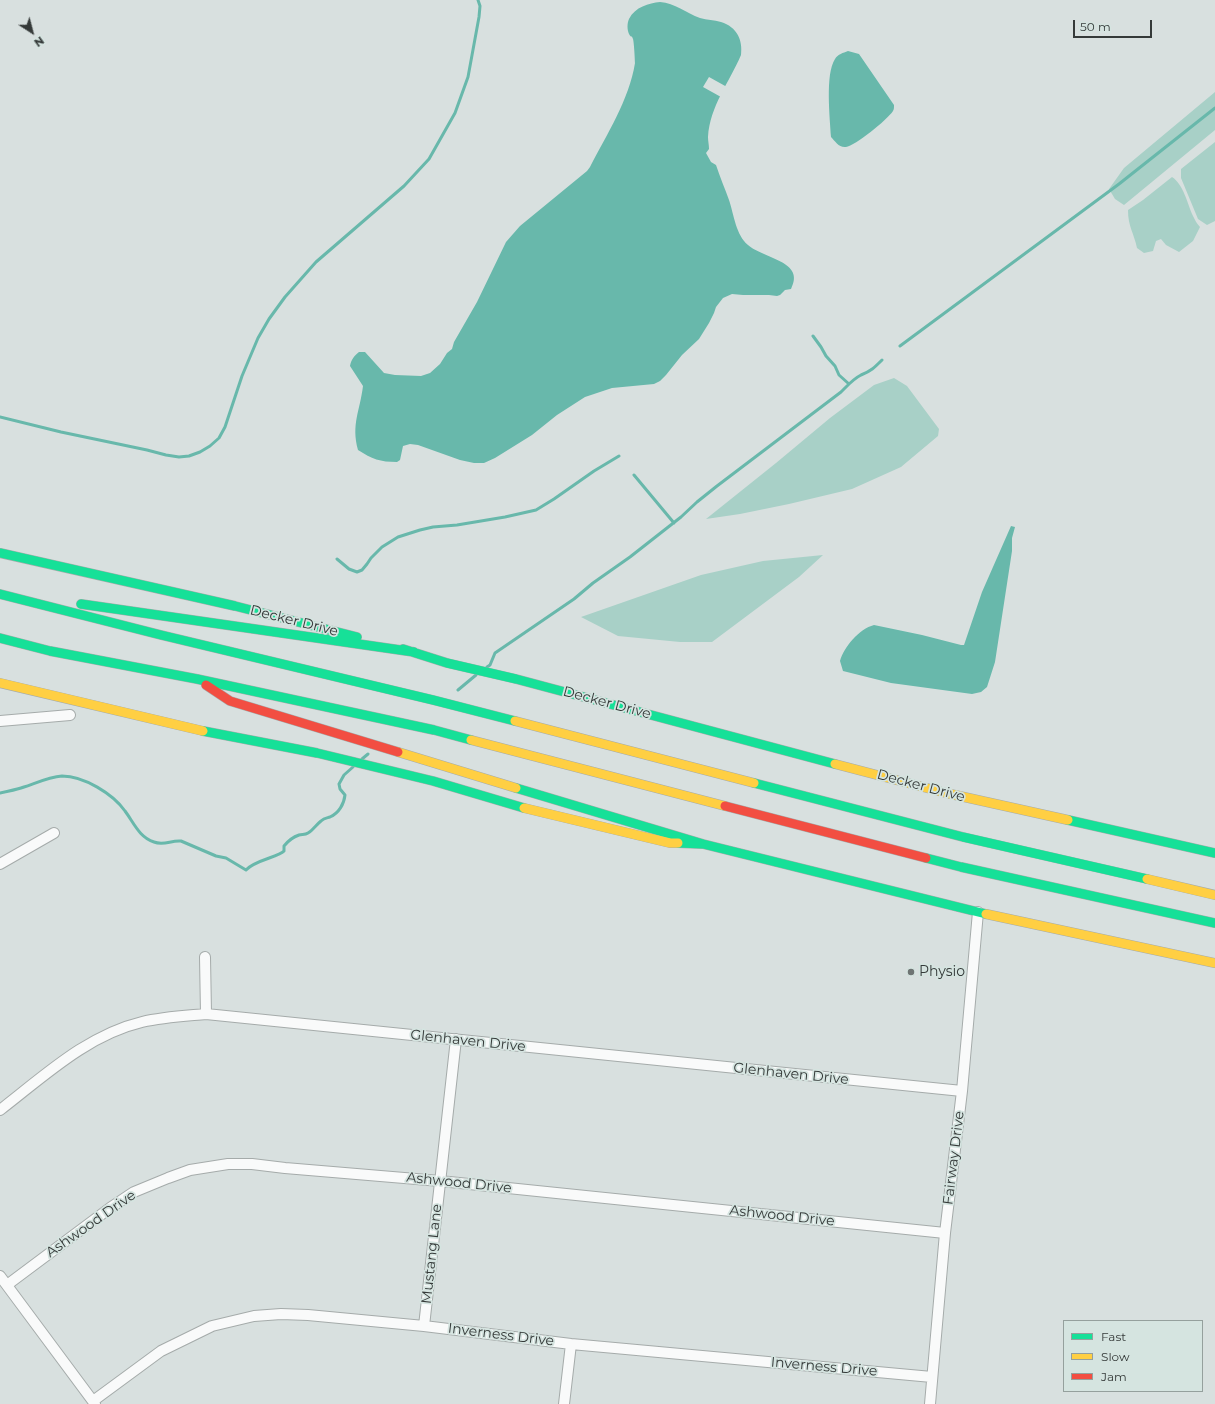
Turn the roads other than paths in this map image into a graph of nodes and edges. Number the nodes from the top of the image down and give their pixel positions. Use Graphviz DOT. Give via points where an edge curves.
graph roads {
  1 [pos="0,553"];
  2 [pos="0,593"];
  3 [pos="0,638"];
  4 [pos="414,652"];
  5 [pos="197,679"];
  6 [pos="0,683"];
  7 [pos="70,715"];
  8 [pos="0,721"];
  9 [pos="54,833"];
  10 [pos="703,844"];
  11 [pos="1215,853"];
  12 [pos="0,864"];
  13 [pos="1215,895"];
  14 [pos="978,912"];
  15 [pos="1215,923"];
  16 [pos="205,957"];
  17 [pos="1215,963"];
  18 [pos="206,1014"];
  19 [pos="456,1039"];
  20 [pos="962,1091"];
  21 [pos="0,1110"];
  22 [pos="440,1181"];
  23 [pos="945,1233"];
  24 [pos="0,1276"];
  25 [pos="7,1285"];
  26 [pos="424,1326"];
  27 [pos="571,1344"];
  28 [pos="932,1377"];
  29 [pos="94,1403"];
  30 [pos="564,1404"];
  31 [pos="930,1404"];
  1 -- 4 [label="main road, Decker Drive" via="235,606"];
  2 -- 4 [label="main road"];
  2 -- 13 [label="main road" via="161,635 433,700 963,837"];
  3 -- 5 [label="main road" via="50,651"];
  4 -- 11 [label="main road, Decker Drive" via="447,663 953,794"];
  5 -- 10 [label="main road" via="230,701"];
  5 -- 15 [label="main road" via="434,730 960,867"];
  6 -- 10 [label="main road" via="183,727 338,758 433,781 527,810 670,843"];
  7 -- 8 [label="street"];
  9 -- 12 [label="street"];
  10 -- 14 [label="main road"];
  14 -- 17 [label="main road"];
  14 -- 20 [label="street, Fairway Drive"];
  16 -- 18 [label="street"];
  18 -- 19 [label="street, Glenhaven Drive"];
  18 -- 21 [label="street, Glenhaven Drive" via="146,1021 112,1032 65,1060"];
  19 -- 20 [label="street, Glenhaven Drive"];
  19 -- 22 [label="street, Mustang Lane"];
  20 -- 23 [label="street, Fairway Drive"];
  22 -- 23 [label="street, Ashwood Drive"];
  22 -- 25 [label="street, Ashwood Drive" via="252,1164 228,1164 190,1170 134,1192"];
  22 -- 26 [label="street, Mustang Lane"];
  23 -- 28 [label="street, Fairway Drive"];
  24 -- 25 [label="street"];
  25 -- 29 [label="street"];
  26 -- 27 [label="street, Inverness Drive"];
  26 -- 29 [label="street, Inverness Drive" via="308,1315 254,1316 212,1326 161,1351"];
  27 -- 28 [label="street, Inverness Drive"];
  27 -- 30 [label="street"];
  28 -- 31 [label="street, Fairway Drive"];
}
